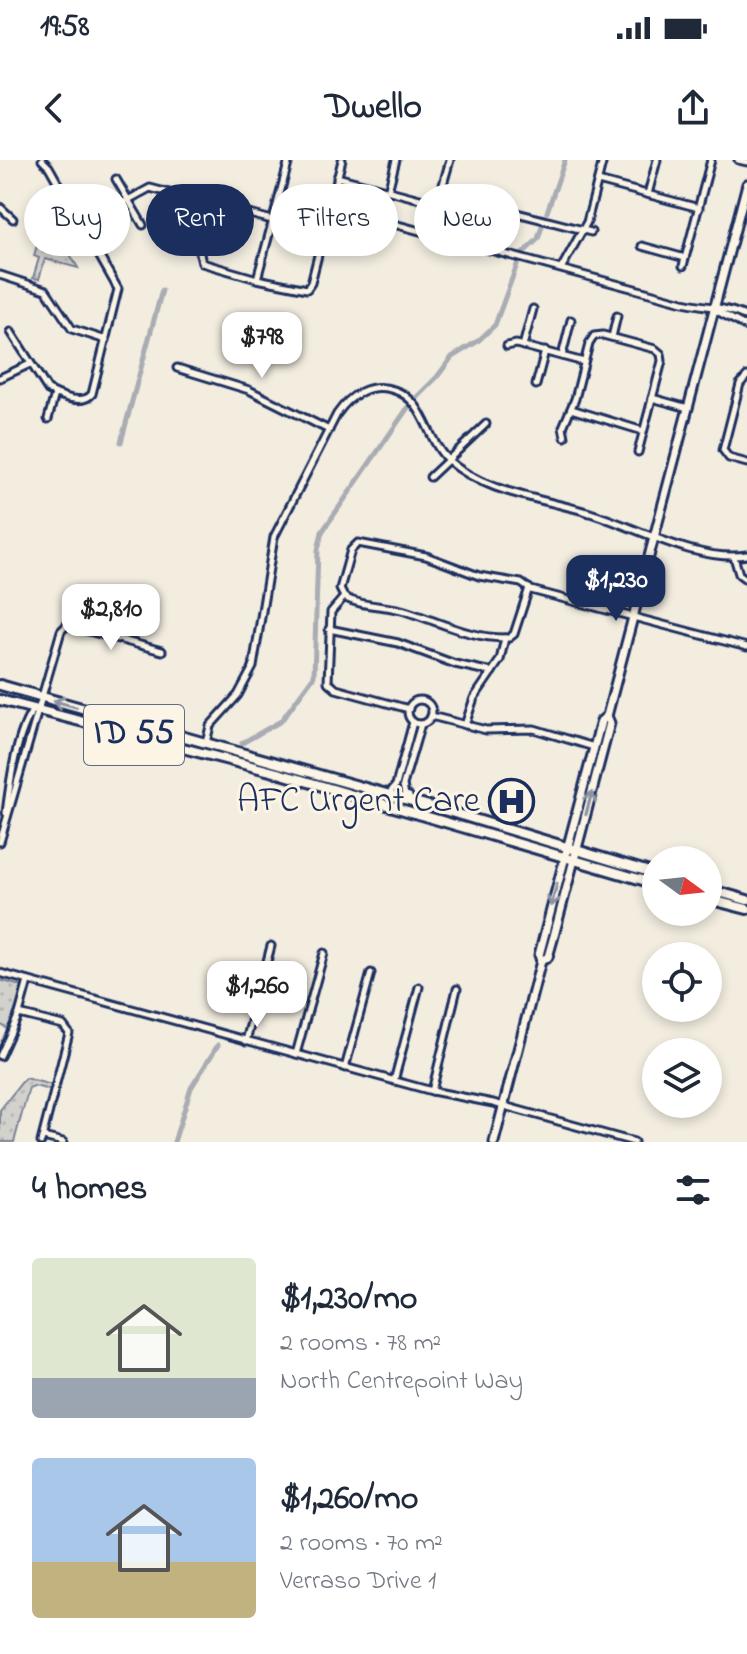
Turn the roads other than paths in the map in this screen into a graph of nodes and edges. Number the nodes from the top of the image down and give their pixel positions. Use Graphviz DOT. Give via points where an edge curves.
graph roads {
  1 [pos="42,160"];
  2 [pos="289,160"];
  3 [pos="342,160"];
  4 [pos="396,160"];
  5 [pos="450,160"];
  6 [pos="603,160"];
  7 [pos="657,160"];
  8 [pos="711,160"];
  9 [pos="738,160"];
  10 [pos="747,162"];
  11 [pos="337,177"];
  12 [pos="116,179"];
  13 [pos="598,181"];
  14 [pos="59,184"];
  15 [pos="119,184"];
  16 [pos="282,184"];
  17 [pos="336,184"];
  18 [pos="362,184"];
  19 [pos="390,184"];
  20 [pos="747,184"];
  21 [pos="398,194"];
  22 [pos="648,194"];
  23 [pos="130,204"];
  24 [pos="0,207"];
  25 [pos="699,208"];
  26 [pos="520,213"];
  27 [pos="13,219"];
  28 [pos="143,225"];
  29 [pos="270,228"];
  30 [pos="587,231"];
  31 [pos="642,246"];
  32 [pos="99,256"];
  33 [pos="201,256"];
  34 [pos="318,256"];
  35 [pos="511,256"];
  36 [pos="685,258"];
  37 [pos="683,266"];
  38 [pos="562,267"];
  39 [pos="0,275"];
  40 [pos="257,279"];
  41 [pos="533,309"];
  42 [pos="715,309"];
  43 [pos="617,316"];
  44 [pos="747,317"];
  45 [pos="571,320"];
  46 [pos="747,327"];
  47 [pos="11,332"];
  48 [pos="612,337"];
  49 [pos="106,340"];
  50 [pos="507,346"];
  51 [pos="523,346"];
  52 [pos="545,351"];
  53 [pos="562,356"];
  54 [pos="584,362"];
  55 [pos="30,364"];
  56 [pos="177,368"];
  57 [pos="746,377"];
  58 [pos="0,378"];
  59 [pos="536,385"];
  60 [pos="55,394"];
  61 [pos="652,398"];
  62 [pos="688,408"];
  63 [pos="571,409"];
  64 [pos="48,419"];
  65 [pos="486,424"];
  66 [pos="329,430"];
  67 [pos="643,431"];
  68 [pos="565,437"];
  69 [pos="638,452"];
  70 [pos="448,459"];
  71 [pos="747,463"];
  72 [pos="430,477"];
  73 [pos="654,538"];
  74 [pos="747,555"];
  75 [pos="734,557"];
  76 [pos="747,580"];
  77 [pos="529,588"];
  78 [pos="344,597"];
  79 [pos="633,618"];
  80 [pos="329,629"];
  81 [pos="505,638"];
  82 [pos="747,647"];
  83 [pos="162,651"];
  84 [pos="492,672"];
  85 [pos="0,685"];
  86 [pos="41,697"];
  87 [pos="0,700"];
  88 [pos="35,709"];
  89 [pos="409,709"];
  90 [pos="431,716"];
  91 [pos="607,716"];
  92 [pos="413,722"];
  93 [pos="421,724"];
  94 [pos="465,725"];
  95 [pos="206,744"];
  96 [pos="594,747"];
  97 [pos="278,773"];
  98 [pos="346,783"];
  99 [pos="350,793"];
  100 [pos="387,795"];
  101 [pos="454,813"];
  102 [pos="0,842"];
  103 [pos="567,847"];
  104 [pos="577,850"];
  105 [pos="569,859"];
  106 [pos="642,870"];
  107 [pos="642,880"];
  108 [pos="722,893"];
  109 [pos="747,900"];
  110 [pos="722,903"];
  111 [pos="747,909"];
  112 [pos="271,946"];
  113 [pos="324,953"];
  114 [pos="0,973"];
  115 [pos="371,973"];
  116 [pos="28,981"];
  117 [pos="419,987"];
  118 [pos="457,989"];
  119 [pos="19,1014"];
  120 [pos="246,1041"];
  121 [pos="296,1054"];
  122 [pos="0,1056"];
  123 [pos="345,1068"];
  124 [pos="394,1081"];
  125 [pos="432,1091"];
  126 [pos="504,1106"];
  127 [pos="42,1139"];
  128 [pos="63,1142"];
  129 [pos="494,1142"];
  130 [pos="634,1142"];
  1 -- 14 [label="street"];
  2 -- 16 [label="street"];
  3 -- 11 [label="street"];
  4 -- 19 [label="street"];
  5 -- 21 [label="street" via="437,200"];
  6 -- 13 [label="street"];
  7 -- 22 [label="street"];
  8 -- 25 [label="street"];
  9 -- 10 [label="street"];
  11 -- 17 [label="street"];
  11 -- 18 [label="street"];
  12 -- 15 [label="street"];
  13 -- 22 [label="street"];
  13 -- 30 [label="street"];
  20 -- 42 [label="main road"];
  22 -- 25 [label="street"];
  23 -- 28 [label="street"];
  24 -- 27 [label="street"];
  25 -- 36 [label="street"];
  26 -- 30 [label="street"];
  29 -- 40 [label="street"];
  30 -- 38 [label="street"];
  31 -- 36 [label="street"];
  32 -- 49 [label="street" via="118,289"];
  33 -- 40 [label="street" via="206,265"];
  34 -- 40 [label="street" via="307,289"];
  35 -- 42 [label="street"];
  36 -- 37 [label="street"];
  39 -- 49 [label="street" via="41,286 72,329"];
  41 -- 51 [label="street"];
  42 -- 44 [label="street"];
  42 -- 46 [label="street"];
  42 -- 62 [label="main road"];
  43 -- 48 [label="street"];
  45 -- 53 [label="street"];
  47 -- 55 [label="street"];
  48 -- 54 [label="street" via="594,336"];
  48 -- 61 [label="street" via="661,354"];
  49 -- 60 [label="street" via="88,399"];
  50 -- 51 [label="street"];
  51 -- 52 [label="street"];
  52 -- 53 [label="street"];
  52 -- 59 [label="street"];
  53 -- 54 [label="street"];
  54 -- 63 [label="street"];
  55 -- 58 [label="street"];
  55 -- 60 [label="street"];
  56 -- 66 [label="street" via="249,390"];
  57 -- 71 [label="street" via="723,448 729,458"];
  60 -- 64 [label="street"];
  61 -- 62 [label="street"];
  61 -- 67 [label="street"];
  62 -- 73 [label="main road"];
  63 -- 67 [label="street"];
  63 -- 68 [label="street" via="563,427"];
  65 -- 70 [label="street"];
  66 -- 70 [label="street" via="347,400 364,390 397,391 414,403"];
  66 -- 95 [label="street" via="274,537 253,667 238,695 210,726"];
  67 -- 69 [label="street"];
  70 -- 72 [label="street"];
  70 -- 73 [label="street" via="473,478 592,513"];
  73 -- 75 [label="street"];
  73 -- 79 [label="main road"];
  74 -- 75 [label="street"];
  75 -- 76 [label="street" via="739,574"];
  77 -- 78 [label="street" via="426,556 356,543 340,589"];
  77 -- 79 [label="street"];
  77 -- 81 [label="street" via="514,634"];
  78 -- 80 [label="street" via="333,606"];
  78 -- 81 [label="street" via="463,632"];
  79 -- 82 [label="street"];
  79 -- 91 [label="main road"];
  80 -- 84 [label="street" via="398,643"];
  80 -- 89 [label="street" via="330,685"];
  81 -- 84 [label="street"];
  83 -- 86 [label="street" via="67,625"];
  84 -- 94 [label="street" via="474,698"];
  85 -- 86 [label="highway, ID 55"];
  86 -- 88 [label="street"];
  95 -- 86 [label="highway, ID 55, one-way"];
  87 -- 88 [label="highway, ID 55"];
  88 -- 97 [label="highway, ID 55"];
  88 -- 102 [label="street"];
  89 -- 90 [label="street" via="422,700 430,706"];
  89 -- 92 [label="street"];
  90 -- 93 [label="street"];
  90 -- 94 [label="street"];
  91 -- 96 [label="main road"];
  104 -- 91 [label="main road, one-way" via="610,723"];
  92 -- 93 [label="street"];
  92 -- 100 [label="street" via="396,785"];
  93 -- 101 [label="street" via="402,791"];
  94 -- 96 [label="street" via="534,729"];
  95 -- 98 [label="highway, ID 55"];
  96 -- 103 [label="main road"];
  97 -- 98 [label="highway" via="284,770 338,786"];
  97 -- 99 [label="highway, ID 55"];
  98 -- 100 [label="highway, ID 55"];
  99 -- 100 [label="highway" via="353,789"];
  99 -- 105 [label="highway, ID 55"];
  100 -- 101 [label="highway, ID 55"];
  101 -- 103 [label="highway, ID 55"];
  103 -- 104 [label="highway, ID 55"];
  103 -- 105 [label="main road"];
  104 -- 105 [label="main road"];
  104 -- 106 [label="highway, ID 55"];
  105 -- 107 [label="highway, ID 55"];
  105 -- 126 [label="main road" via="539,955"];
  108 -- 109 [label="highway"];
  110 -- 111 [label="highway"];
  112 -- 120 [label="street"];
  113 -- 121 [label="street"];
  114 -- 116 [label="street"];
  115 -- 123 [label="street"];
  116 -- 119 [label="street"];
  116 -- 120 [label="street"];
  117 -- 124 [label="street"];
  118 -- 125 [label="street"];
  119 -- 122 [label="street"];
  119 -- 127 [label="street" via="63,1025 70,1036"];
  120 -- 121 [label="street"];
  121 -- 123 [label="street"];
  123 -- 124 [label="street"];
  124 -- 125 [label="street"];
  125 -- 126 [label="street"];
  126 -- 129 [label="main road"];
  126 -- 130 [label="street"];
  127 -- 128 [label="street"];
}
